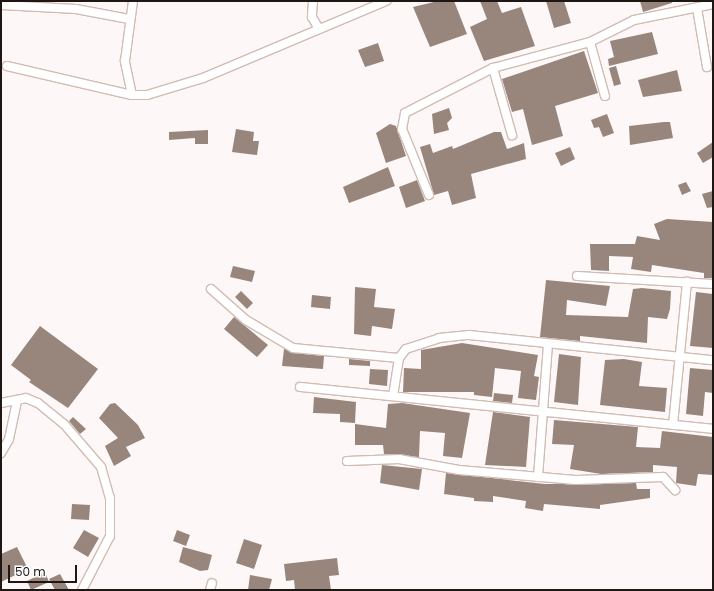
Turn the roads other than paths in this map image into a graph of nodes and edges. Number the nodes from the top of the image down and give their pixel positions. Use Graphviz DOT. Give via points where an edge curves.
graph roads {
  1 [pos="133,1"];
  2 [pos="313,1"];
  3 [pos="386,1"];
  4 [pos="713,4"];
  5 [pos="1,5"];
  6 [pos="697,8"];
  7 [pos="129,19"];
  8 [pos="319,29"];
  9 [pos="590,42"];
  10 [pos="7,66"];
  11 [pos="707,67"];
  12 [pos="493,68"];
  13 [pos="132,95"];
  14 [pos="605,96"];
  15 [pos="512,135"];
  16 [pos="429,194"];
  17 [pos="577,276"];
  18 [pos="687,282"];
  19 [pos="713,284"];
  20 [pos="211,290"];
  21 [pos="548,344"];
  22 [pos="680,356"];
  23 [pos="399,358"];
  24 [pos="713,360"];
  25 [pos="300,387"];
  26 [pos="393,396"];
  27 [pos="18,400"];
  28 [pos="1,403"];
  29 [pos="541,411"];
  30 [pos="673,425"];
  31 [pos="713,429"];
  32 [pos="1,453"];
  33 [pos="347,461"];
  34 [pos="538,477"];
  35 [pos="675,490"];
  36 [pos="82,590"];
  1 -- 7 [label="street"];
  2 -- 8 [label="street" via="312,17"];
  3 -- 8 [label="street"];
  4 -- 6 [label="street"];
  5 -- 7 [label="street" via="76,9"];
  6 -- 9 [label="street" via="634,20"];
  6 -- 11 [label="street"];
  7 -- 13 [label="street" via="125,61"];
  8 -- 13 [label="street" via="203,78 147,95"];
  9 -- 12 [label="street"];
  9 -- 14 [label="street"];
  10 -- 13 [label="street"];
  12 -- 15 [label="street"];
  12 -- 16 [label="street" via="405,113 402,129"];
  17 -- 18 [label="street"];
  18 -- 19 [label="street"];
  18 -- 22 [label="street"];
  20 -- 23 [label="street" via="246,320 293,348"];
  21 -- 22 [label="street"];
  21 -- 23 [label="street" via="469,335 447,337 406,349"];
  21 -- 29 [label="street"];
  22 -- 24 [label="street"];
  22 -- 30 [label="street"];
  23 -- 26 [label="street"];
  25 -- 26 [label="street"];
  26 -- 29 [label="street"];
  27 -- 28 [label="street"];
  27 -- 32 [label="street" via="9,439"];
  27 -- 36 [label="street" via="26,398 38,403 64,424 101,467 108,484 110,536"];
  29 -- 30 [label="street"];
  29 -- 34 [label="street"];
  30 -- 31 [label="street"];
  33 -- 34 [label="street" via="399,459 459,470"];
  34 -- 35 [label="street" via="623,480 664,477"];
}
